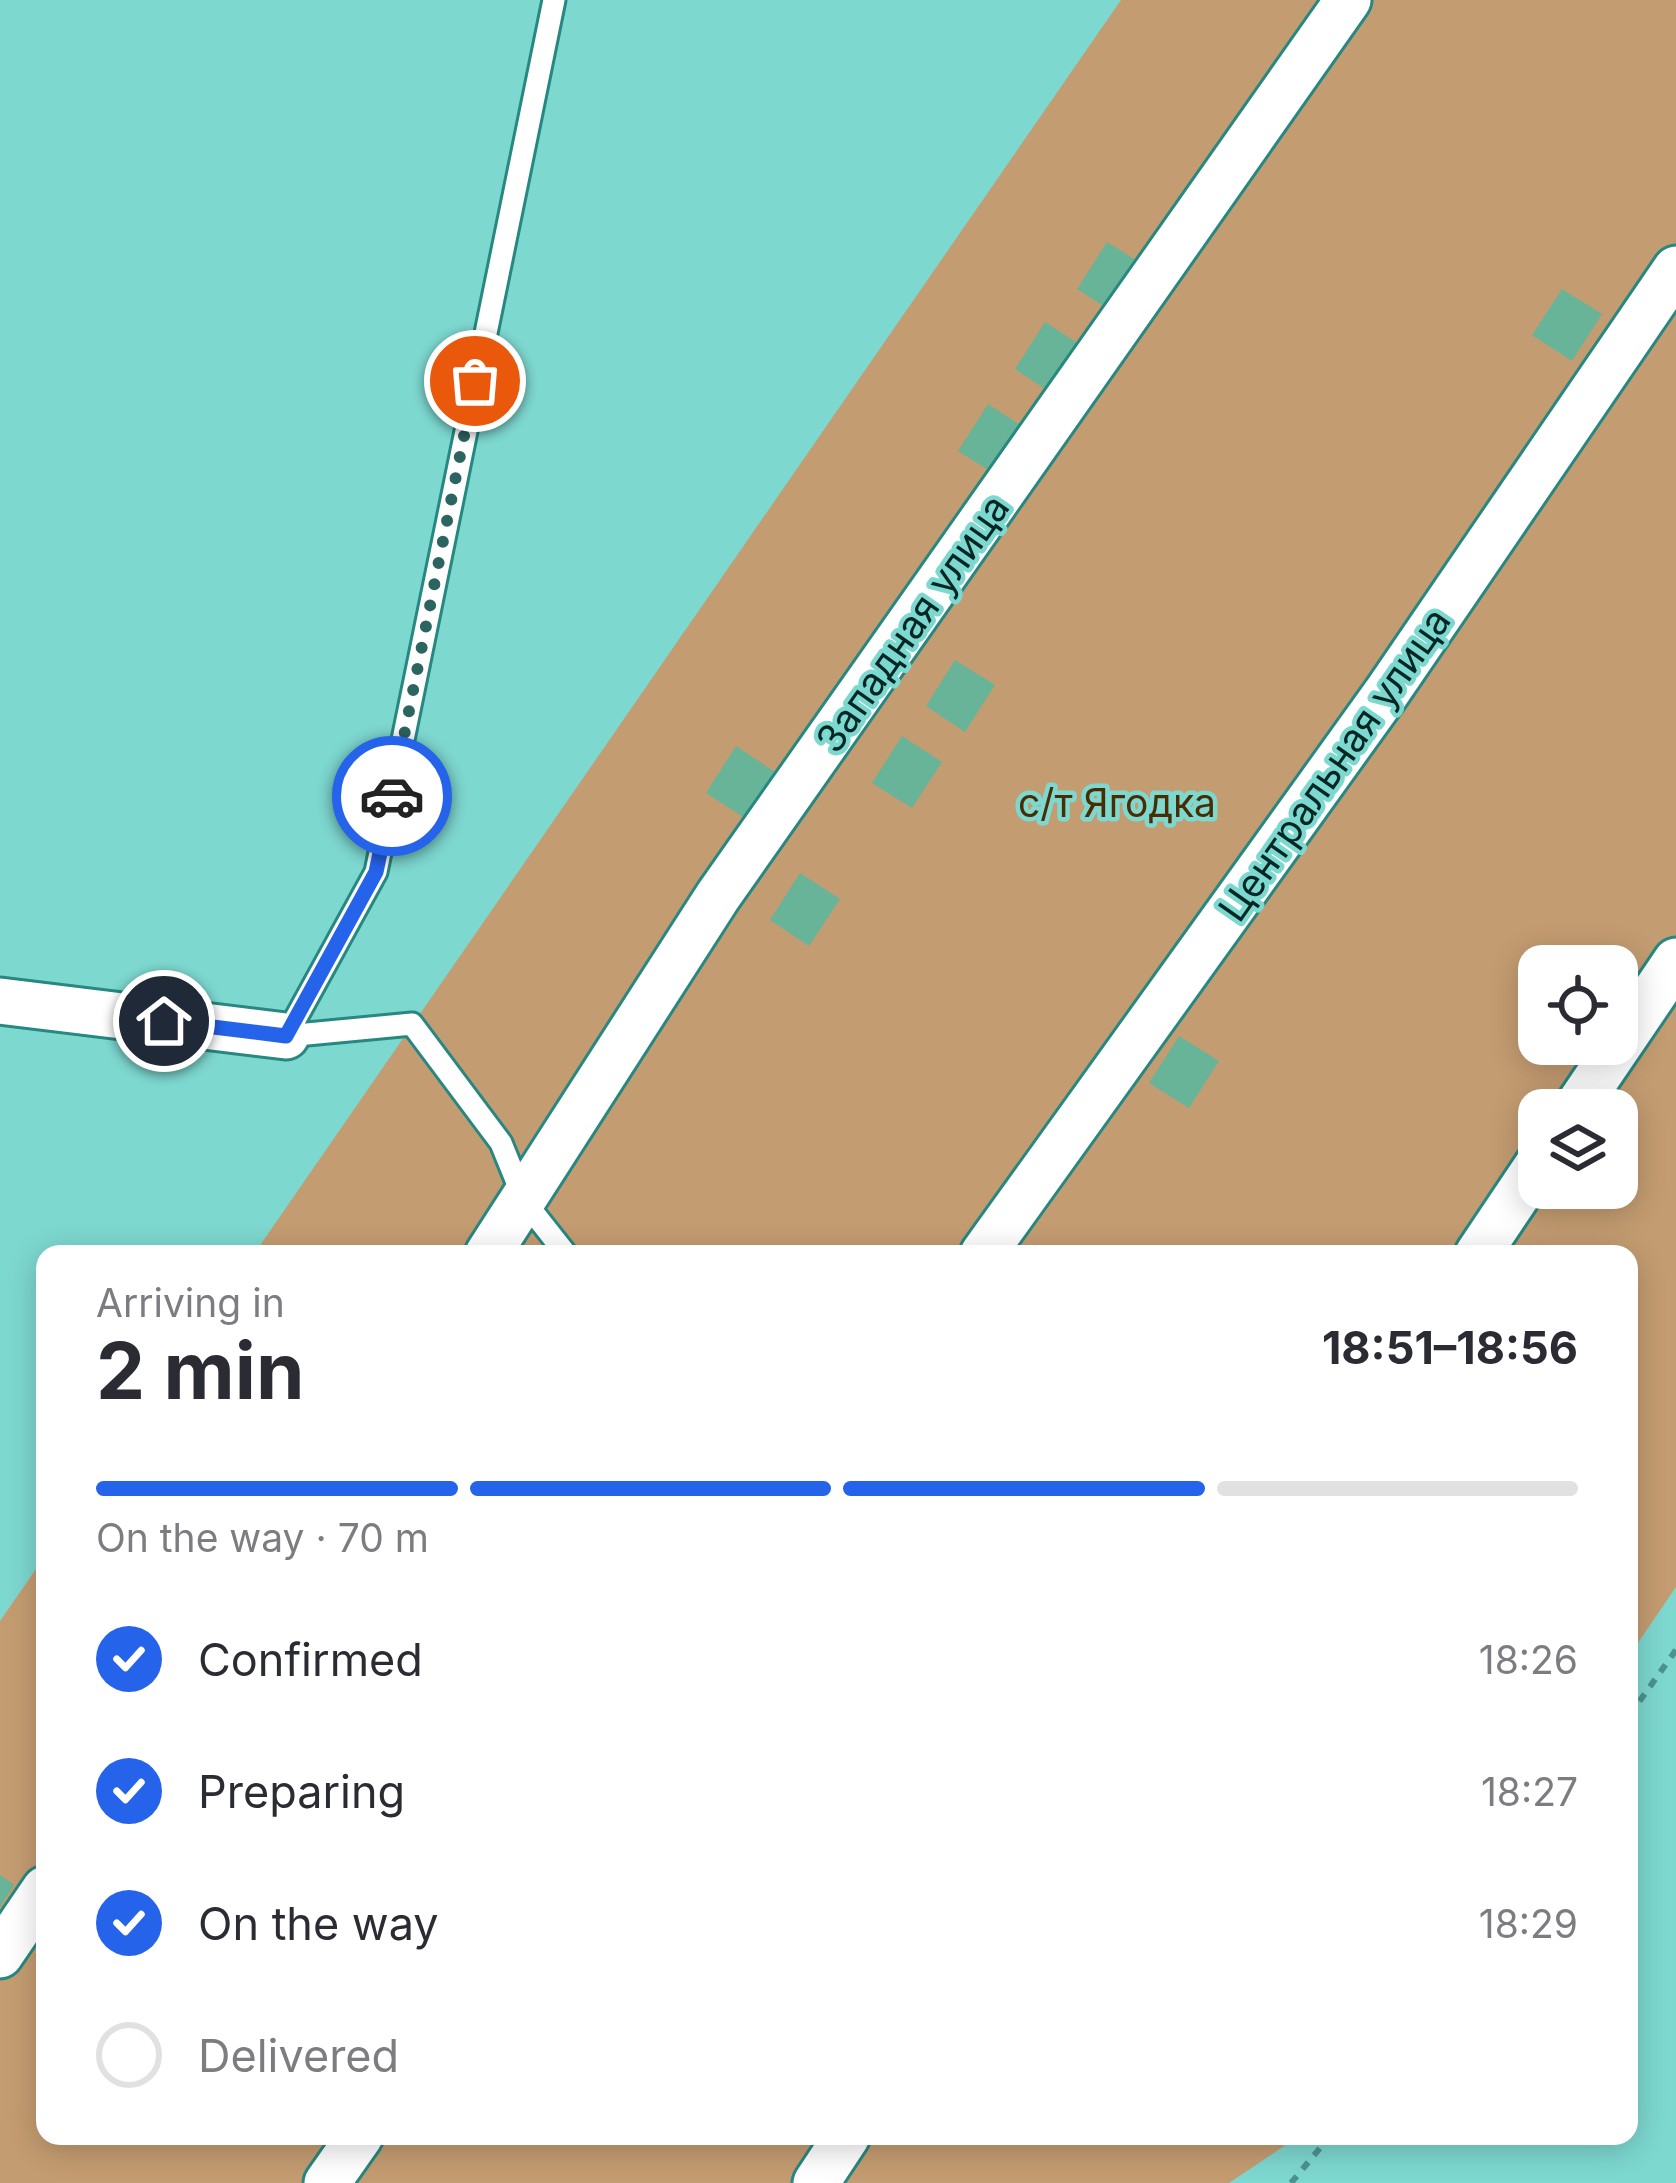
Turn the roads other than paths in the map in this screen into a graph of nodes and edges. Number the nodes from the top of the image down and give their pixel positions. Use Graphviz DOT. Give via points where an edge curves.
graph roads {
  1 [pos="554,0"];
  2 [pos="1348,0"];
  3 [pos="1676,269"];
  4 [pos="1676,961"];
  5 [pos="0,1001"];
  6 [pos="286,1036"];
  7 [pos="1589,1089"];
  8 [pos="1518,1194"];
  9 [pos="525,1202"];
  10 [pos="494,1245"];
  11 [pos="559,1245"];
  12 [pos="989,1245"];
  13 [pos="1484,1245"];
  14 [pos="36,1902"];
  15 [pos="0,1955"];
  16 [pos="354,2145"];
  17 [pos="842,2145"];
  18 [pos="328,2183"];
  19 [pos="816,2183"];
  1 -- 6 [label="lane" via="376,872"];
  2 -- 9 [label="street, Западная улица" via="718,896"];
  3 -- 12 [label="street, Центральная улица" via="1388,692"];
  4 -- 7 [label="street"];
  5 -- 6 [label="street"];
  6 -- 9 [label="lane" via="412,1024 501,1143"];
  8 -- 13 [label="street"];
  9 -- 10 [label="street, Западная улица"];
  9 -- 11 [label="lane"];
  14 -- 15 [label="street"];
  16 -- 18 [label="street"];
  17 -- 19 [label="street"];
}
